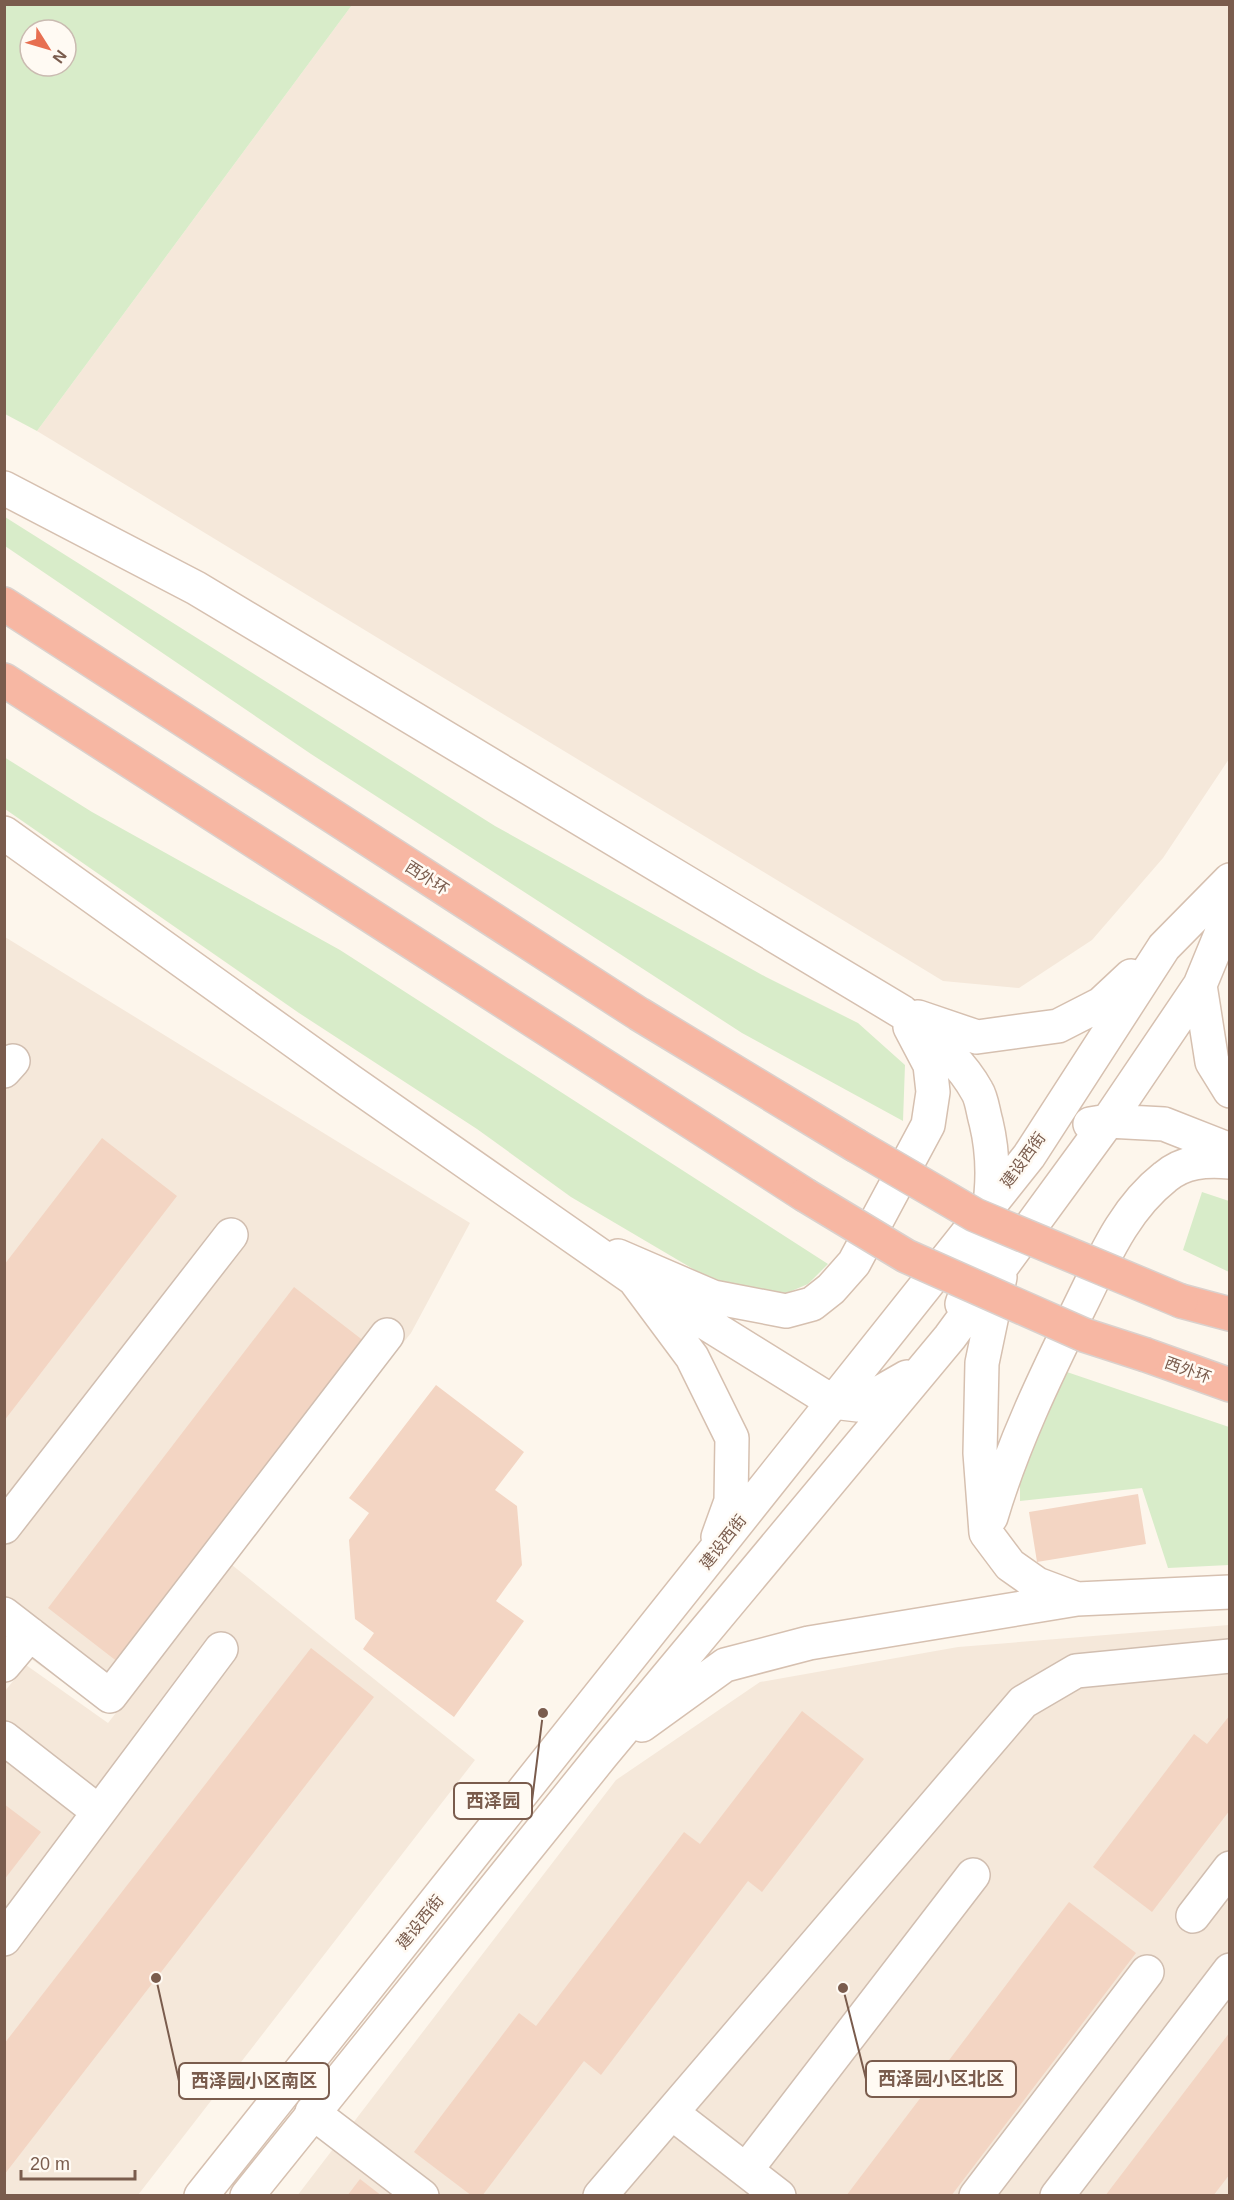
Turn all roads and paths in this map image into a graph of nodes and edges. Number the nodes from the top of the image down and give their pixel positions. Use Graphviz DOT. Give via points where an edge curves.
graph roads {
  1 [pos="4,488"];
  2 [pos="4,604"];
  3 [pos="4,680"];
  4 [pos="4,834"];
  5 [pos="1230,880"];
  6 [pos="1230,912"];
  7 [pos="1164,947"];
  8 [pos="1200,986"];
  9 [pos="902,1012"];
  10 [pos="1230,1091"];
  11 [pos="1108,1120"];
  12 [pos="1230,1150"];
  13 [pos="1024,1162"];
  14 [pos="1230,1162"];
  15 [pos="992,1201"];
  16 [pos="231,1235"];
  17 [pos="574,1236"];
  18 [pos="1002,1268"];
  19 [pos="634,1279"];
  20 [pos="1230,1314"];
  21 [pos="387,1335"];
  22 [pos="950,1337"];
  23 [pos="928,1364"];
  24 [pos="1230,1385"];
  25 [pos="832,1402"];
  26 [pos="4,1527"];
  27 [pos="986,1533"];
  28 [pos="712,1557"];
  29 [pos="1230,1592"];
  30 [pos="1077,1599"];
  31 [pos="4,1614"];
  32 [pos="30,1634"];
  33 [pos="221,1649"];
  34 [pos="1230,1656"];
  35 [pos="4,1665"];
  36 [pos="4,1738"];
  37 [pos="602,1755"];
  38 [pos="99,1812"];
  39 [pos="1230,1868"];
  40 [pos="973,1875"];
  41 [pos="1193,1916"];
  42 [pos="4,1939"];
  43 [pos="1230,1970"];
  44 [pos="1147,1972"];
  45 [pos="312,2112"];
  46 [pos="672,2113"];
  47 [pos="746,2170"];
  48 [pos="201,2196"];
  49 [pos="247,2196"];
  50 [pos="422,2196"];
  51 [pos="600,2196"];
  52 [pos="779,2196"];
  53 [pos="976,2196"];
  54 [pos="1057,2196"];
  1 -- 9 [label="main road" via="196,588"];
  2 -- 20 [label="highway, 西外环, bridge" via="639,1014 975,1215 1181,1301"];
  3 -- 24 [label="highway, 西外环, bridge" via="906,1256 1084,1335"];
  4 -- 17 [label="main road"];
  5 -- 7 [label="main road, 建设西街"];
  6 -- 8 [label="main road"];
  7 -- 9 [label="main road" via="1101,1004 1058,1026 977,1037"];
  7 -- 13 [label="main road, 建设西街"];
  8 -- 10 [label="main road" via="1212,1062"];
  8 -- 11 [label="main road"];
  9 -- 15 [label="main road" via="950,1053 978,1092 992,1149"];
  9 -- 17 [label="main road" via="930,1065 933,1092 928,1125 854,1263 812,1304 786,1311 713,1297"];
  11 -- 12 [label="main road" via="1164,1125"];
  11 -- 13 [label="main road" via="1072,1126"];
  11 -- 18 [label="main road"];
  13 -- 15 [label="main road, 建设西街"];
  13 -- 18 [label="main road"];
  14 -- 27 [label="main road" via="1200,1160 1166,1175 1118,1230 1038,1390"];
  15 -- 22 [label="main road" via="978,1259"];
  15 -- 25 [label="main road, 建设西街"];
  16 -- 26 [label="main road"];
  17 -- 19 [label="main road"];
  18 -- 22 [label="main road"];
  18 -- 27 [label="main road" via="982,1364 980,1453"];
  19 -- 25 [label="main road"];
  19 -- 28 [label="main road" via="692,1357 732,1438 731,1502"];
  21 -- 32 [label="main road" via="110,1696"];
  22 -- 23 [label="main road"];
  23 -- 25 [label="main road" via="858,1405"];
  23 -- 37 [label="main road"];
  25 -- 28 [label="main road, 建设西街"];
  27 -- 30 [label="main road" via="1010,1565 1037,1584"];
  28 -- 48 [label="main road, 建设西街"];
  29 -- 30 [label="main road"];
  30 -- 37 [label="main road" via="809,1643 725,1665"];
  31 -- 32 [label="main road"];
  32 -- 35 [label="main road"];
  33 -- 38 [label="main road"];
  34 -- 46 [label="main road" via="1076,1671 1023,1702"];
  36 -- 38 [label="main road"];
  37 -- 45 [label="main road"];
  38 -- 42 [label="main road"];
  39 -- 41 [label="main road"];
  40 -- 47 [label="main road"];
  43 -- 54 [label="main road"];
  44 -- 53 [label="main road"];
  45 -- 49 [label="main road"];
  45 -- 50 [label="main road"];
  46 -- 47 [label="main road"];
  46 -- 51 [label="main road"];
  47 -- 52 [label="main road"];
}
